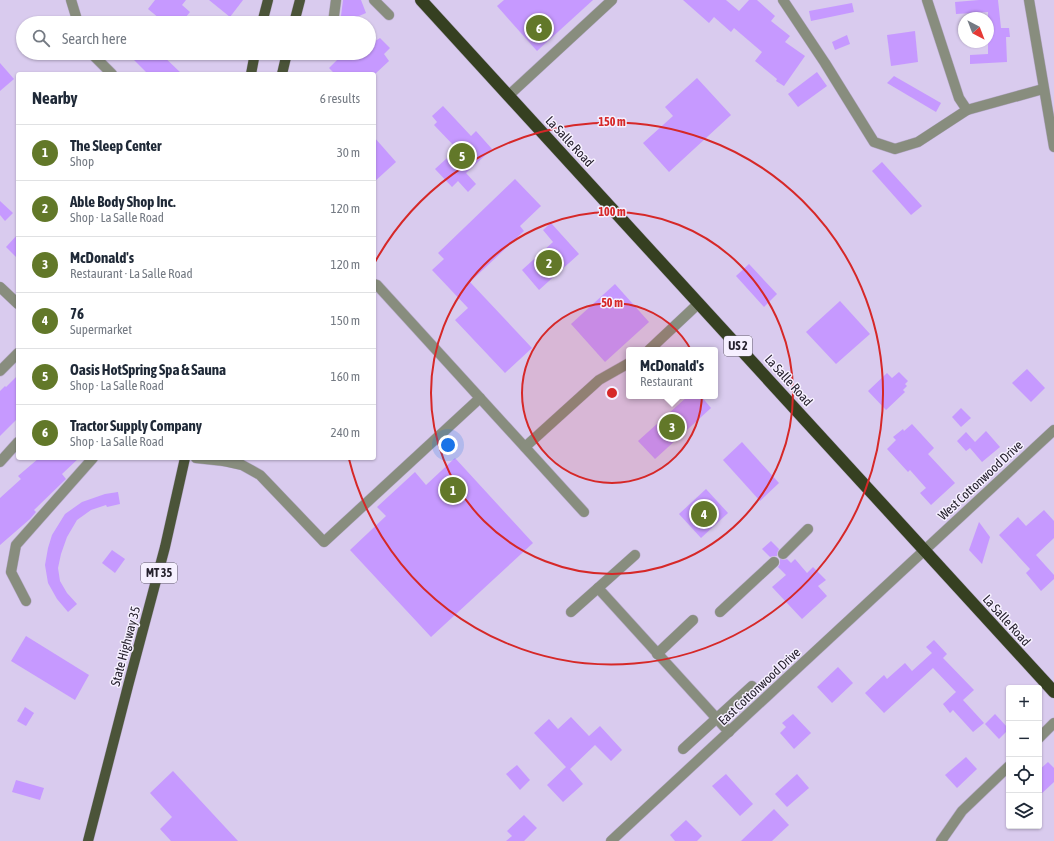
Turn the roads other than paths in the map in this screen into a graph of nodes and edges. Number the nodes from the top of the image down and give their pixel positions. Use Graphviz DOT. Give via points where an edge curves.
graph roads {
  1 [pos="71,0"];
  2 [pos="268,0"];
  3 [pos="300,0"];
  4 [pos="336,0"];
  5 [pos="374,0"];
  6 [pos="421,0"];
  7 [pos="612,0"];
  8 [pos="783,0"];
  9 [pos="927,0"];
  10 [pos="1029,0"];
  11 [pos="389,15"];
  12 [pos="76,16"];
  13 [pos="264,16"];
  14 [pos="296,16"];
  15 [pos="334,16"];
  16 [pos="98,60"];
  17 [pos="254,60"];
  18 [pos="285,60"];
  19 [pos="110,72"];
  20 [pos="251,72"];
  21 [pos="282,72"];
  22 [pos="1043,89"];
  23 [pos="508,96"];
  24 [pos="967,110"];
  25 [pos="1054,147"];
  26 [pos="376,284"];
  27 [pos="0,287"];
  28 [pos="16,302"];
  29 [pos="699,303"];
  30 [pos="652,347"];
  31 [pos="16,355"];
  32 [pos="626,365"];
  33 [pos="0,371"];
  34 [pos="480,398"];
  35 [pos="1054,430"];
  36 [pos="16,444"];
  37 [pos="525,447"];
  38 [pos="91,460"];
  39 [pos="185,460"];
  40 [pos="224,460"];
  41 [pos="0,462"];
  42 [pos="584,512"];
  43 [pos="808,529"];
  44 [pos="924,550"];
  45 [pos="782,554"];
  46 [pos="635,555"];
  47 [pos="774,562"];
  48 [pos="598,588"];
  49 [pos="26,601"];
  50 [pos="571,612"];
  51 [pos="720,612"];
  52 [pos="693,620"];
  53 [pos="657,654"];
  54 [pos="752,686"];
  55 [pos="1054,692"];
  56 [pos="716,718"];
  57 [pos="1054,724"];
  58 [pos="728,732"];
  59 [pos="1042,735"];
  60 [pos="683,749"];
  61 [pos="1006,769"];
  62 [pos="88,841"];
  63 [pos="611,841"];
  64 [pos="941,841"];
  1 -- 12 [label="street"];
  2 -- 13 [label="main road"];
  3 -- 14 [label="main road"];
  4 -- 15 [label="street"];
  5 -- 11 [label="street"];
  6 -- 23 [label="highway, La Salle Road / US 2"];
  7 -- 23 [label="street"];
  8 -- 24 [label="street" via="874,142 895,149 918,142"];
  9 -- 24 [label="street" via="959,98"];
  10 -- 22 [label="street"];
  16 -- 19 [label="street"];
  17 -- 20 [label="main road"];
  18 -- 21 [label="main road"];
  22 -- 24 [label="street"];
  22 -- 25 [label="street"];
  23 -- 29 [label="highway, La Salle Road / US 2"];
  26 -- 34 [label="street"];
  27 -- 28 [label="street"];
  29 -- 30 [label="street"];
  29 -- 44 [label="highway, La Salle Road / US 2"];
  31 -- 33 [label="street"];
  32 -- 37 [label="street" via="600,380"];
  34 -- 37 [label="street"];
  34 -- 40 [label="street" via="324,542 260,475 242,465"];
  35 -- 44 [label="street, West Cottonwood Drive"];
  36 -- 41 [label="street"];
  37 -- 42 [label="street"];
  38 -- 49 [label="street" via="16,545 11,572"];
  39 -- 62 [label="main road, State Highway 35 / MT 35" via="165,547"];
  43 -- 45 [label="street"];
  44 -- 55 [label="highway, La Salle Road / US 2"];
  44 -- 58 [label="street, East Cottonwood Drive"];
  46 -- 48 [label="street"];
  47 -- 51 [label="street"];
  48 -- 50 [label="street"];
  48 -- 53 [label="street"];
  52 -- 53 [label="street"];
  53 -- 56 [label="street"];
  54 -- 56 [label="street"];
  56 -- 58 [label="street"];
  56 -- 60 [label="street"];
  57 -- 59 [label="street"];
  58 -- 63 [label="street, East Cottonwood Drive"];
  61 -- 64 [label="street" via="962,811"];
}
